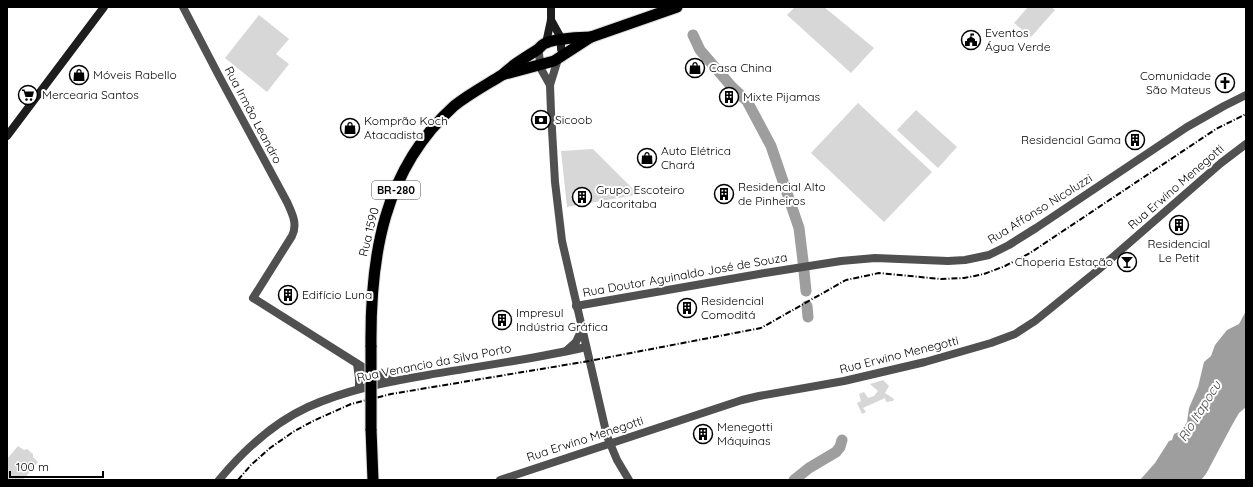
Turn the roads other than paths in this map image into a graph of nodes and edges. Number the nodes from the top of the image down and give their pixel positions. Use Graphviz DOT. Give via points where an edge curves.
graph roads {
  1 [pos="104,7"];
  2 [pos="183,7"];
  3 [pos="551,7"];
  4 [pos="677,7"];
  5 [pos="551,20"];
  6 [pos="591,37"];
  7 [pos="550,54"];
  8 [pos="503,74"];
  9 [pos="550,85"];
  10 [pos="1246,95"];
  11 [pos="7,136"];
  12 [pos="1246,144"];
  13 [pos="799,267"];
  14 [pos="576,306"];
  15 [pos="582,329"];
  16 [pos="586,347"];
  17 [pos="566,351"];
  18 [pos="357,364"];
  19 [pos="394,381"];
  20 [pos="359,388"];
  21 [pos="609,443"];
  22 [pos="628,478"];
  23 [pos="219,480"];
  24 [pos="373,480"];
  25 [pos="500,480"];
  1 -- 11 [label="main road"];
  2 -- 18 [label="street, Rua Irmão Leandro" via="295,222 292,236 253,298"];
  3 -- 5 [label="main road"];
  4 -- 6 [label="highway, BR-280"];
  5 -- 7 [label="main road"];
  5 -- 7 [label="main road"];
  6 -- 7 [label="highway, BR-280"];
  6 -- 7 [label="highway, BR-280"];
  7 -- 8 [label="highway, BR-280"];
  7 -- 8 [label="highway, BR-280" via="520,70"];
  7 -- 9 [label="street"];
  7 -- 9 [label="street"];
  8 -- 24 [label="highway, Rua 1590 / BR-280, bridge" via="464,99 442,118 423,141 402,176 385,218 377,249 371,301"];
  9 -- 14 [label="street" via="559,214 565,258"];
  10 -- 13 [label="street, Rua Affonso Nicoluzzi" via="1187,128 1036,228 988,255 948,261 875,258"];
  12 -- 21 [label="street, Rua Erwino Menegotti" via="1036,321 1015,334 926,362 742,400"];
  13 -- 14 [label="street, Rua Doutor Aguinaldo José de Souza"];
  14 -- 15 [label="street"];
  15 -- 16 [label="street"];
  15 -- 17 [label="street" via="576,342"];
  16 -- 17 [label="street, Rua Venancio da Silva Porto"];
  16 -- 21 [label="street"];
  17 -- 19 [label="street, Rua Venancio da Silva Porto"];
  18 -- 19 [label="street"];
  18 -- 20 [label="street"];
  19 -- 20 [label="street, Rua Venancio da Silva Porto"];
  20 -- 23 [label="street, Rua Venancio da Silva Porto" via="292,416 245,451"];
  21 -- 22 [label="street"];
  21 -- 25 [label="street, Rua Erwino Menegotti"];
}
